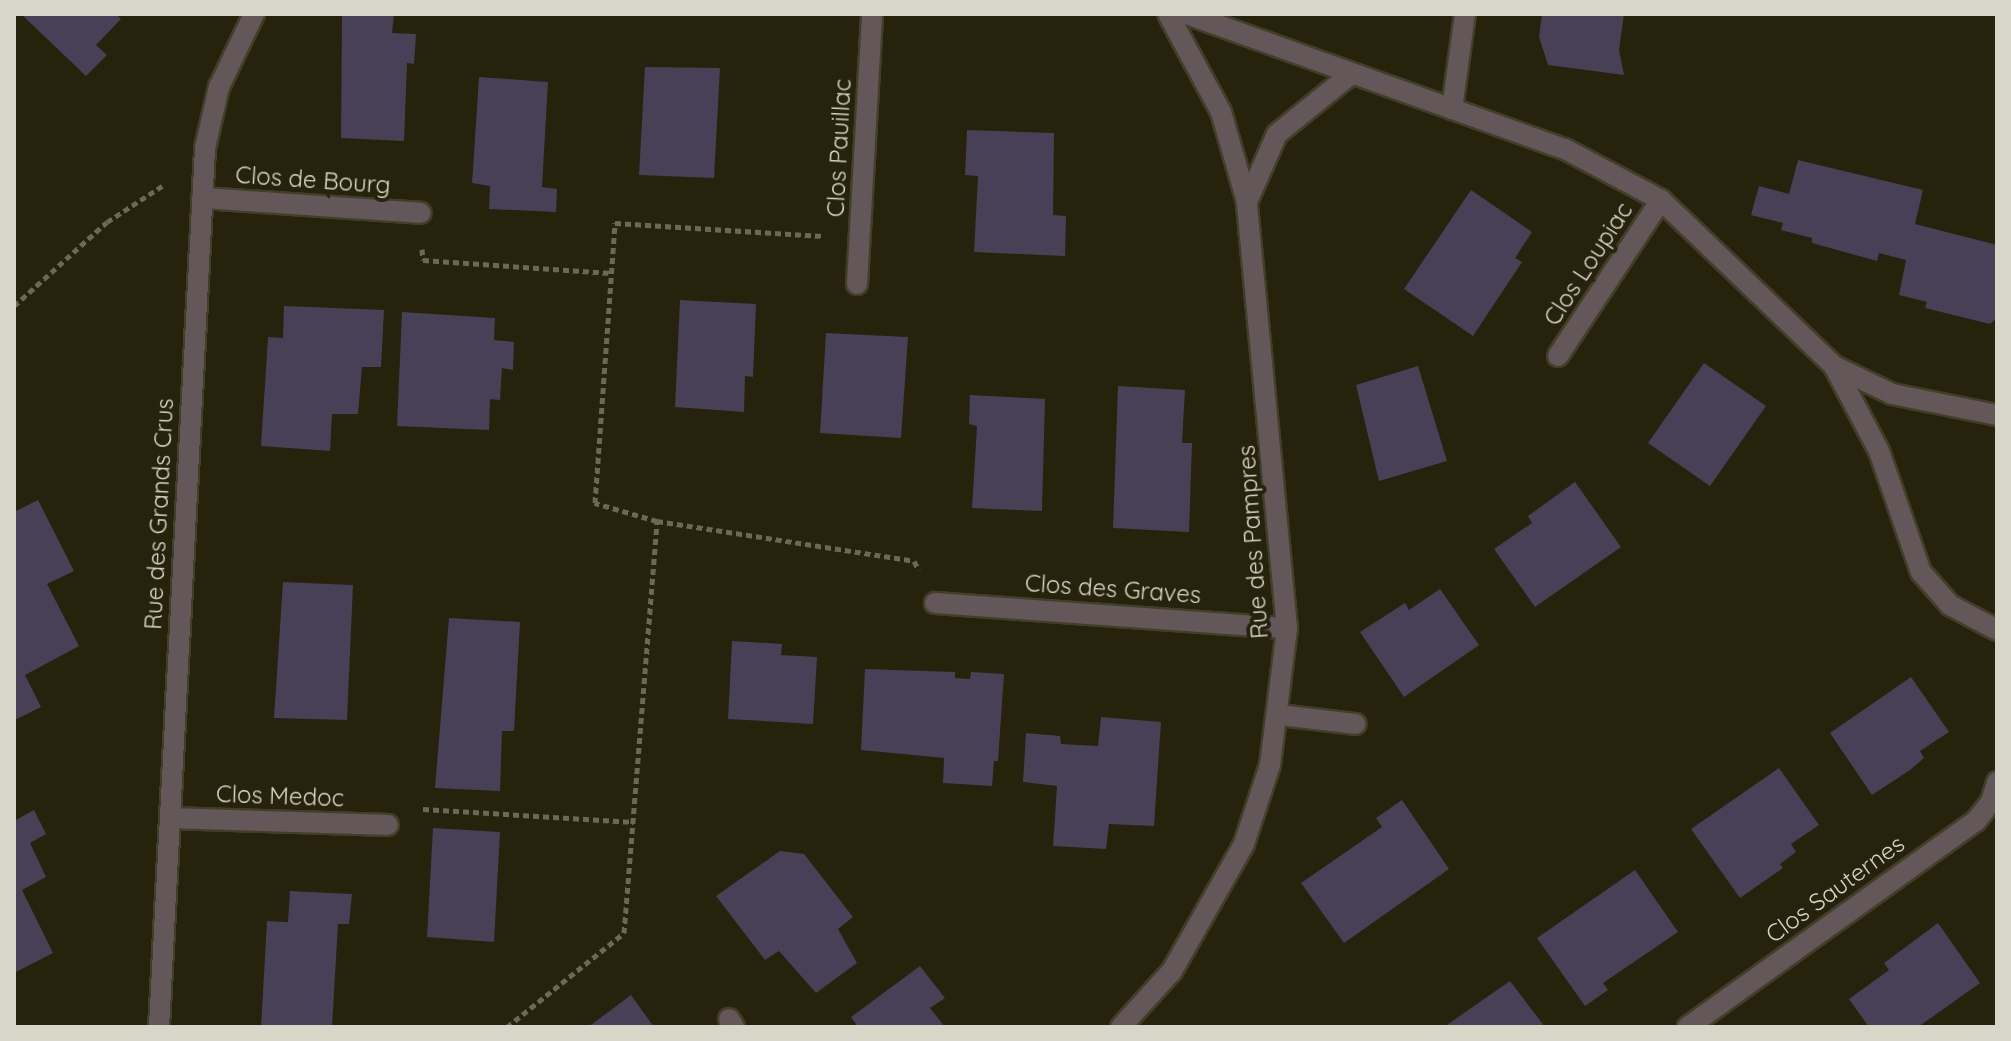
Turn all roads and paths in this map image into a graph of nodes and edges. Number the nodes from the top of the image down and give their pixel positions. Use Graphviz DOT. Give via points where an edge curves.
graph roads {
  1 [pos="254,14"];
  2 [pos="872,14"];
  3 [pos="1168,14"];
  4 [pos="1187,14"];
  5 [pos="1465,14"];
  6 [pos="1351,74"];
  7 [pos="1452,109"];
  8 [pos="205,148"];
  9 [pos="202,198"];
  10 [pos="1661,200"];
  11 [pos="1247,202"];
  12 [pos="420,213"];
  13 [pos="860,238"];
  14 [pos="611,273"];
  15 [pos="857,284"];
  16 [pos="14,306"];
  17 [pos="1558,356"];
  18 [pos="1834,366"];
  19 [pos="1997,415"];
  20 [pos="657,521"];
  21 [pos="935,603"];
  22 [pos="1287,628"];
  23 [pos="1997,630"];
  24 [pos="1280,715"];
  25 [pos="1355,724"];
  26 [pos="1997,782"];
  27 [pos="170,818"];
  28 [pos="634,822"];
  29 [pos="388,825"];
  30 [pos="159,1027"];
  31 [pos="507,1027"];
  32 [pos="1121,1027"];
  33 [pos="1688,1027"];
  1 -- 8 [label="street, Rue des Grands Crus" via="219,87"];
  2 -- 13 [label="street, Clos Pauillac"];
  3 -- 11 [label="street, Rue des Pampres" via="1221,112"];
  4 -- 6 [label="street"];
  5 -- 7 [label="street"];
  6 -- 7 [label="street"];
  6 -- 11 [label="street, Rue des Pampres" via="1277,134"];
  7 -- 10 [label="street" via="1587,158"];
  8 -- 9 [label="street, Rue des Grands Crus"];
  8 -- 16 [label="path" via="169,181 107,222"];
  9 -- 12 [label="street, Clos de Bourg"];
  9 -- 27 [label="street, Rue des Grands Crus"];
  10 -- 17 [label="street, Clos Loupiac"];
  10 -- 18 [label="street"];
  11 -- 22 [label="street, Rue des Pampres"];
  12 -- 14 [label="path" via="423,260"];
  13 -- 14 [label="path" via="615,223"];
  13 -- 15 [label="street, Clos Pauillac"];
  14 -- 20 [label="path" via="595,503"];
  18 -- 19 [label="street" via="1892,394"];
  18 -- 23 [label="street" via="1879,451 1921,572 1950,605"];
  20 -- 21 [label="path" via="914,561"];
  20 -- 28 [label="path"];
  21 -- 22 [label="street, Clos des Graves"];
  22 -- 24 [label="street, Rue des Pampres"];
  24 -- 25 [label="street"];
  24 -- 32 [label="street, Rue des Pampres" via="1260,800 1226,884 1172,971"];
  26 -- 33 [label="street, Clos Sauternes" via="1991,802 1976,821"];
  27 -- 29 [label="street, Clos Medoc"];
  27 -- 30 [label="street, Rue des Grands Crus"];
  28 -- 29 [label="path" via="424,808"];
  28 -- 31 [label="path" via="624,933"];
}
